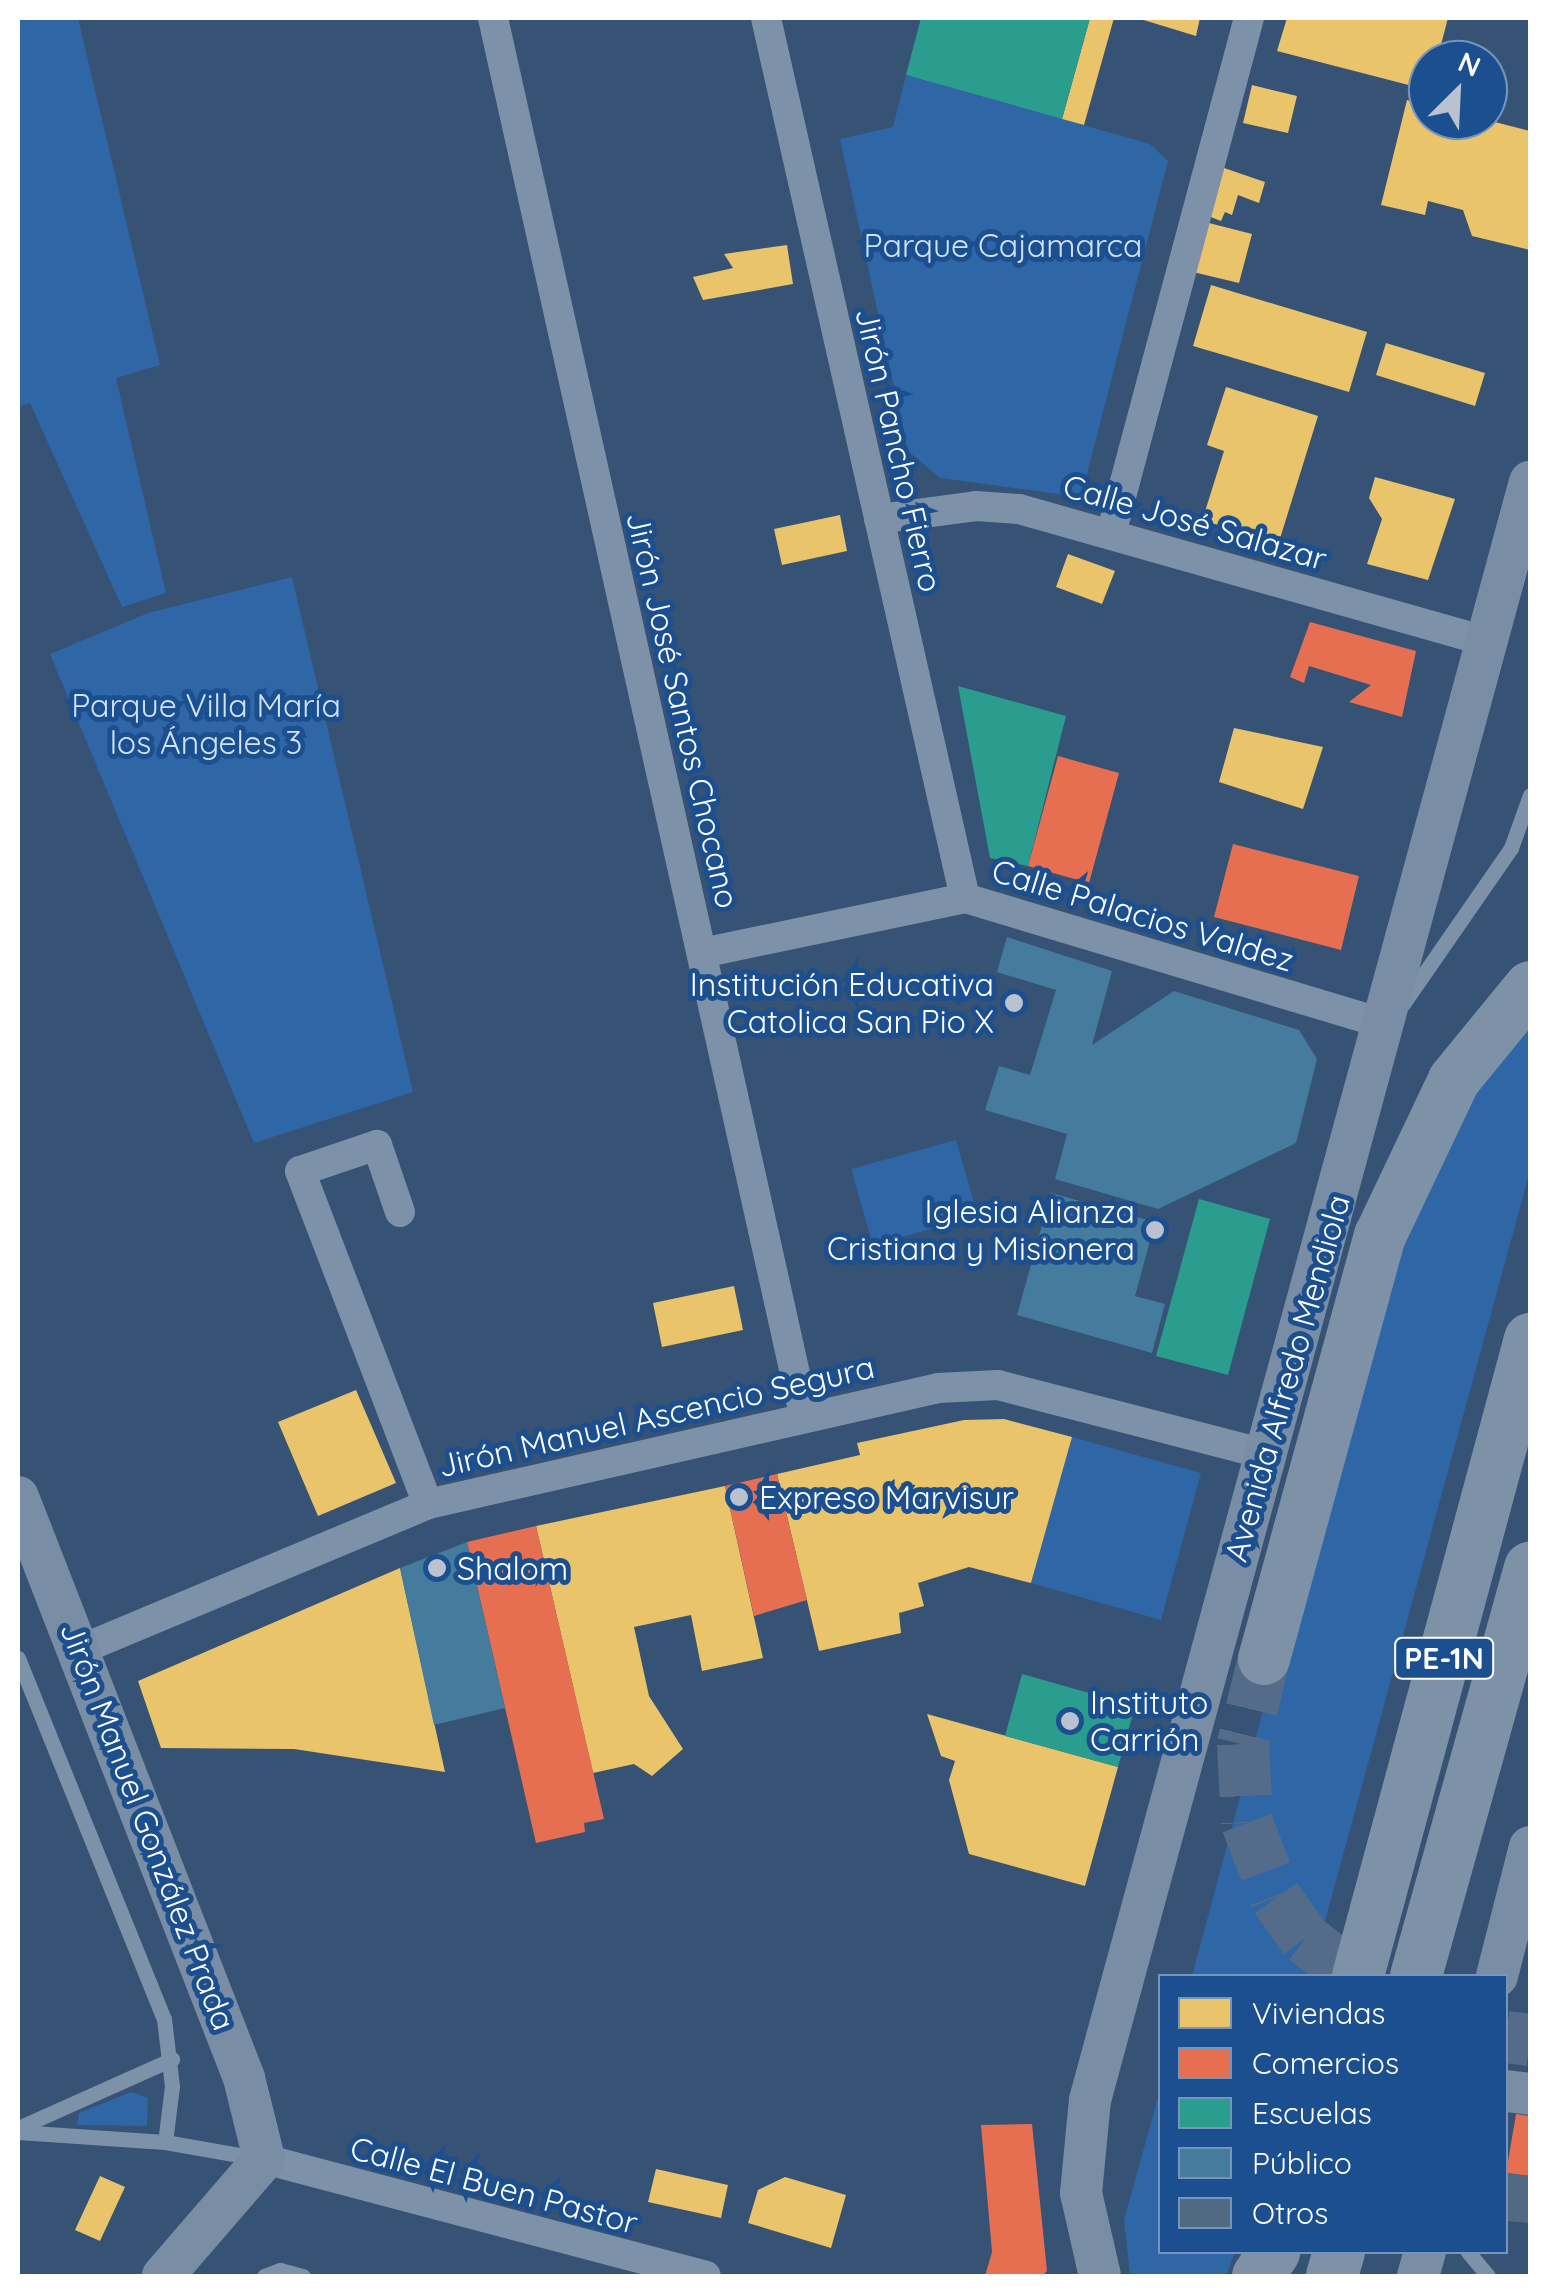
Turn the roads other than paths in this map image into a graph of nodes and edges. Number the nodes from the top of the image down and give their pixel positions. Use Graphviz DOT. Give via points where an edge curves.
graph roads {
  1 [pos="493,18"];
  2 [pos="766,18"];
  3 [pos="1248,18"];
  4 [pos="1530,482"];
  5 [pos="879,520"];
  6 [pos="1110,534"];
  7 [pos="1487,641"];
  8 [pos="1530,795"];
  9 [pos="965,898"];
  10 [pos="702,953"];
  11 [pos="1530,987"];
  12 [pos="1386,1024"];
  13 [pos="400,1212"];
  14 [pos="1530,1339"];
  15 [pos="805,1418"];
  16 [pos="1265,1454"];
  17 [pos="18,1497"];
  18 [pos="428,1504"];
  19 [pos="1530,1568"];
  20 [pos="82,1649"];
  21 [pos="18,1658"];
  22 [pos="1264,1659"];
  23 [pos="1530,1847"];
  24 [pos="1359,1974"];
  25 [pos="1417,1974"];
  26 [pos="1498,1974"];
  27 [pos="172,2059"];
  28 [pos="18,2130"];
  29 [pos="165,2142"];
  30 [pos="264,2159"];
  31 [pos="1273,2254"];
  32 [pos="1470,2254"];
  33 [pos="645,2269"];
  34 [pos="163,2276"];
  35 [pos="264,2276"];
  36 [pos="303,2276"];
  37 [pos="706,2276"];
  38 [pos="1100,2276"];
  39 [pos="1258,2276"];
  40 [pos="1488,2276"];
  1 -- 10 [label="street, Jirón José Santos Chocano"];
  2 -- 5 [label="street, Jirón Pancho Fierro"];
  3 -- 6 [label="street"];
  4 -- 7 [label="main road, Avenida Alfredo Mendiola"];
  5 -- 6 [label="street, Calle José Salazar" via="998,506"];
  5 -- 9 [label="street, Jirón Pancho Fierro"];
  6 -- 7 [label="street, Calle José Salazar"];
  7 -- 12 [label="main road, Avenida Alfredo Mendiola"];
  8 -- 12 [label="lane" via="1510,848 1472,910"];
  9 -- 10 [label="street, Calle Palacios Valdez"];
  9 -- 12 [label="street, Calle Palacios Valdez"];
  10 -- 15 [label="street, Jirón José Santos Chocano"];
  11 -- 22 [label="highway" via="1454,1080 1380,1236"];
  12 -- 16 [label="main road, Avenida Alfredo Mendiola"];
  13 -- 18 [label="street" via="378,1145 300,1172"];
  14 -- 24 [label="highway, PE-1N"];
  15 -- 16 [label="street, Jirón Manuel Ascencio Segura" via="938,1388 998,1385"];
  15 -- 18 [label="street, Jirón Manuel Ascencio Segura"];
  16 -- 38 [label="main road, Avenida Alfredo Mendiola" via="1090,2100 1082,2192"];
  17 -- 20 [label="main road, Jirón Manuel González Prada"];
  18 -- 20 [label="street, Jirón Manuel Ascencio Segura"];
  19 -- 25 [label="highway, PE-1N"];
  20 -- 30 [label="main road, Jirón Manuel González Prada" via="244,2078"];
  21 -- 27 [label="lane" via="164,2019"];
  23 -- 26 [label="main road"];
  27 -- 28 [label="lane"];
  27 -- 29 [label="lane"];
  28 -- 29 [label="lane"];
  29 -- 30 [label="lane"];
  30 -- 33 [label="street, Calle El Buen Pastor"];
  30 -- 34 [label="main road"];
  31 -- 39 [label="highway"];
  32 -- 40 [label="lane"];
  33 -- 37 [label="street, Calle El Buen Pastor"];
  35 -- 36 [label="lane" via="280,2270"];
}
